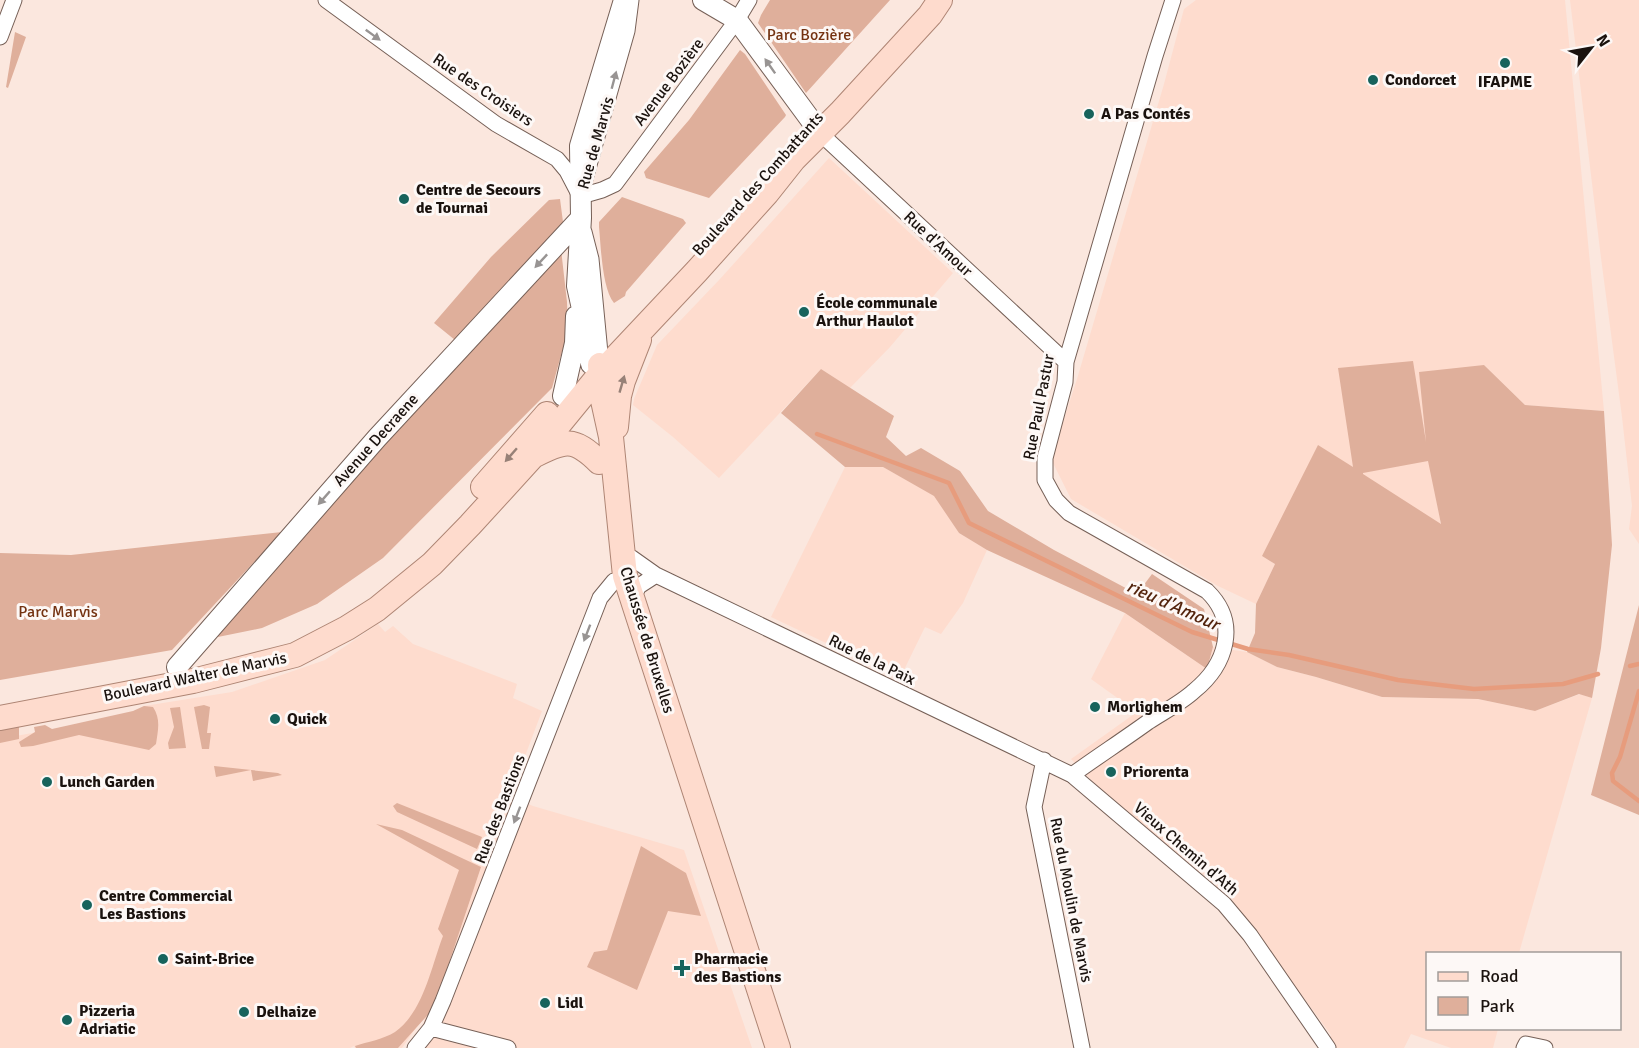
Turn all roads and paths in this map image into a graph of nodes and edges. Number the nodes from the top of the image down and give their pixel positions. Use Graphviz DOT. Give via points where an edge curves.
graph roads {
  1 [pos="14,0"];
  2 [pos="326,0"];
  3 [pos="624,0"];
  4 [pos="631,0"];
  5 [pos="703,0"];
  6 [pos="749,0"];
  7 [pos="922,0"];
  8 [pos="940,0"];
  9 [pos="1173,0"];
  10 [pos="737,20"];
  11 [pos="0,37"];
  12 [pos="816,129"];
  13 [pos="581,196"];
  14 [pos="580,218"];
  15 [pos="577,286"];
  16 [pos="641,331"];
  17 [pos="1066,362"];
  18 [pos="596,368"];
  19 [pos="563,396"];
  20 [pos="611,437"];
  21 [pos="533,456"];
  22 [pos="599,462"];
  23 [pos="621,555"];
  24 [pos="656,575"];
  25 [pos="614,581"];
  26 [pos="631,599"];
  27 [pos="177,667"];
  28 [pos="0,701"];
  29 [pos="0,718"];
  30 [pos="1044,760"];
  31 [pos="1072,775"];
  32 [pos="431,1028"];
  33 [pos="415,1048"];
  34 [pos="508,1048"];
  35 [pos="762,1048"];
  36 [pos="778,1048"];
  37 [pos="1082,1048"];
  38 [pos="1328,1048"];
  39 [pos="1524,1048"];
  40 [pos="1545,1048"];
  1 -- 11 [label="street"];
  2 -- 13 [label="street, Rue des Croisiers, one-way" via="502,128 557,159"];
  3 -- 13 [label="street, Rue de Marvis" via="582,138"];
  13 -- 4 [label="street, Rue de Marvis, one-way" via="627,31"];
  5 -- 10 [label="street"];
  6 -- 10 [label="street, Avenue Bozière"];
  7 -- 12 [label="main road, Boulevard des Combattants"];
  8 -- 12 [label="main road, Boulevard des Combattants" via="840,114"];
  9 -- 17 [label="street, Rue Paul Pastur"];
  12 -- 10 [label="street, one-way"];
  10 -- 13 [label="street, Avenue Bozière" via="615,184"];
  12 -- 16 [label="main road, Boulevard des Combattants" via="760,201"];
  12 -- 17 [label="street, Rue d'Amour"];
  12 -- 18 [label="main road, Boulevard des Combattants" via="765,173"];
  13 -- 14 [label="street, Chaussée de Bruxelles"];
  14 -- 15 [label="street, Chaussée de Bruxelles"];
  14 -- 18 [label="street, Chaussée de Bruxelles" via="591,259"];
  14 -- 27 [label="street, Avenue Decraene, one-way" via="377,438"];
  15 -- 18 [label="street, Chaussée de Bruxelles"];
  15 -- 19 [label="street" via="575,343"];
  16 -- 18 [label="main road, Boulevard des Combattants"];
  20 -- 16 [label="main road, one-way" via="616,428 622,381"];
  17 -- 31 [label="street, Rue Paul Pastur" via="1065,382 1045,458 1045,480 1056,500 1069,513 1207,591 1216,600 1226,625 1226,642 1209,677 1193,693"];
  18 -- 19 [label="main road, Boulevard Walter de Marvis"];
  18 -- 20 [label="main road, Chaussée de Bruxelles"];
  18 -- 21 [label="main road, Boulevard Walter de Marvis"];
  18 -- 22 [label="main road, Chaussée de Bruxelles"];
  19 -- 27 [label="main road, Boulevard Walter de Marvis, one-way" via="428,546 370,597 289,640"];
  20 -- 23 [label="main road, Chaussée de Bruxelles"];
  21 -- 22 [label="main road" via="564,442 586,450"];
  21 -- 29 [label="main road, Boulevard Walter de Marvis" via="432,564 377,609 295,655 193,681"];
  22 -- 25 [label="main road, Chaussée de Bruxelles"];
  23 -- 24 [label="street, Rue de la Paix"];
  23 -- 26 [label="main road, Chaussée de Bruxelles"];
  24 -- 26 [label="street" via="639,586"];
  24 -- 30 [label="street, Rue de la Paix"];
  25 -- 32 [label="street, Rue des Bastions, one-way" via="600,598"];
  25 -- 35 [label="main road, Chaussée de Bruxelles"];
  26 -- 36 [label="main road, Chaussée de Bruxelles"];
  27 -- 28 [label="main road, Boulevard Walter de Marvis"];
  30 -- 31 [label="street, Rue de la Paix"];
  30 -- 37 [label="street, Rue du Moulin de Marvis" via="1034,807"];
  31 -- 38 [label="street, Vieux Chemin d'Ath" via="1224,904"];
  32 -- 33 [label="street, Rue des Bastions"];
  32 -- 34 [label="street"];
  39 -- 40 [label="street" via="1526,1044"];
}
